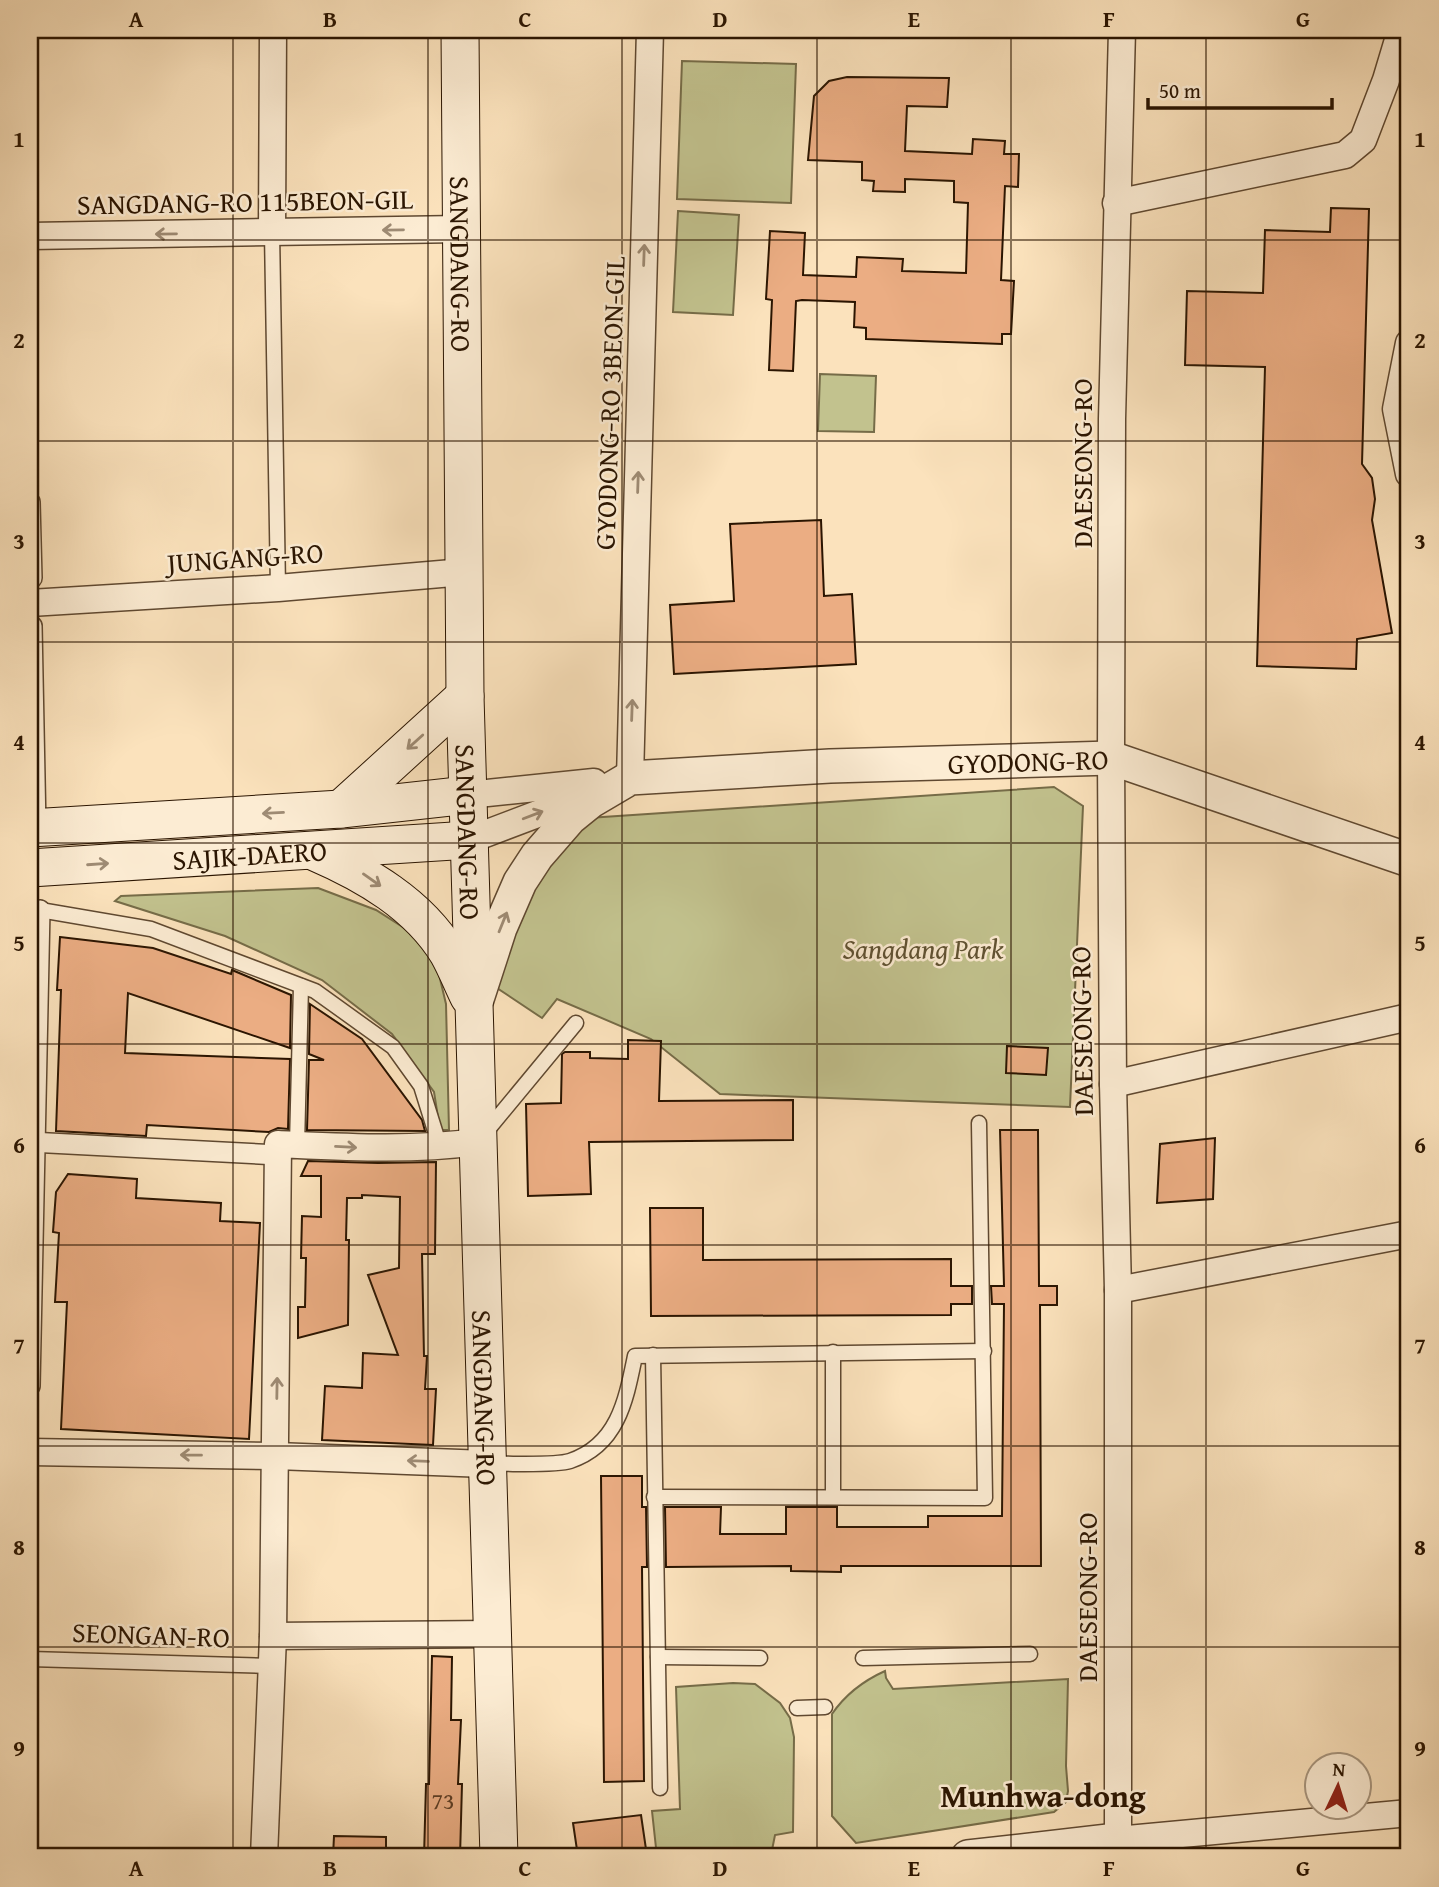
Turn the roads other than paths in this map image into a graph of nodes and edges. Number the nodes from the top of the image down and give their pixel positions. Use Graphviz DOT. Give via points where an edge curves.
graph roads {
  1 [pos="273,30"];
  2 [pos="460,30"];
  3 [pos="650,30"];
  4 [pos="1122,30"];
  5 [pos="1401,30"];
  6 [pos="1116,204"];
  7 [pos="461,229"];
  8 [pos="272,232"];
  9 [pos="30,236"];
  10 [pos="1409,343"];
  11 [pos="1409,474"];
  12 [pos="30,502"];
  13 [pos="464,572"];
  14 [pos="278,588"];
  15 [pos="31,602"];
  16 [pos="465,696"];
  17 [pos="1111,758"];
  18 [pos="630,778"];
  19 [pos="468,795"];
  20 [pos="341,809"];
  21 [pos="33,828"];
  22 [pos="469,840"];
  23 [pos="311,850"];
  24 [pos="1409,860"];
  25 [pos="30,868"];
  26 [pos="40,910"];
  27 [pos="301,986"];
  28 [pos="474,1010"];
  29 [pos="34,1017"];
  30 [pos="1408,1022"];
  31 [pos="576,1023"];
  32 [pos="1112,1084"];
  33 [pos="1409,1094"];
  34 [pos="1409,1101"];
  35 [pos="979,1123"];
  36 [pos="32,1142"];
  37 [pos="477,1142"];
  38 [pos="440,1147"];
  39 [pos="287,1150"];
  40 [pos="1409,1234"];
  41 [pos="1118,1290"];
  42 [pos="984,1351"];
  43 [pos="833,1352"];
  44 [pos="653,1355"];
  45 [pos="30,1386"];
  46 [pos="30,1451"];
  47 [pos="276,1456"];
  48 [pos="486,1464"];
  49 [pos="833,1496"];
  50 [pos="654,1497"];
  51 [pos="491,1634"];
  52 [pos="273,1636"];
  53 [pos="1030,1654"];
  54 [pos="658,1657"];
  55 [pos="760,1658"];
  56 [pos="863,1658"];
  57 [pos="30,1659"];
  58 [pos="271,1665"];
  59 [pos="797,1707"];
  60 [pos="825,1707"];
  61 [pos="660,1788"];
  62 [pos="1409,1813"];
  63 [pos="1117,1849"];
  64 [pos="264,1857"];
  65 [pos="499,1857"];
  66 [pos="968,1857"];
  1 -- 8 [label="street"];
  2 -- 7 [label="main road, SANGDANG-RO"];
  18 -- 3 [label="street, GYODONG-RO 3BEON-GIL, one-way"];
  4 -- 6 [label="street, DAESEONG-RO"];
  5 -- 6 [label="street" via="1363,140 1346,155"];
  6 -- 17 [label="street, DAESEONG-RO"];
  7 -- 8 [label="street, SANGDANG-RO 115BEON-GIL, one-way"];
  7 -- 13 [label="main road, SANGDANG-RO"];
  8 -- 9 [label="street, SANGDANG-RO 115BEON-GIL, one-way"];
  8 -- 14 [label="lane"];
  10 -- 11 [label="street" via="1396,410"];
  12 -- 15 [label="street"];
  13 -- 14 [label="street, JUNGANG-RO"];
  13 -- 16 [label="main road, SANGDANG-RO"];
  14 -- 15 [label="street, JUNGANG-RO"];
  15 -- 21 [label="street"];
  16 -- 19 [label="main road, SANGDANG-RO"];
  16 -- 20 [label="main road, one-way"];
  17 -- 18 [label="street, GYODONG-RO" via="830,766"];
  17 -- 24 [label="street, GYODONG-RO"];
  17 -- 32 [label="street, DAESEONG-RO"];
  18 -- 19 [label="street, GYODONG-RO"];
  22 -- 18 [label="street, GYODONG-RO, one-way"];
  28 -- 18 [label="street, one-way" via="500,928 537,856 570,818"];
  19 -- 20 [label="main road, SAJIK-DAERO"];
  19 -- 22 [label="main road, SANGDANG-RO"];
  20 -- 21 [label="main road, SAJIK-DAERO, one-way"];
  22 -- 23 [label="main road, SAJIK-DAERO"];
  22 -- 28 [label="main road, SANGDANG-RO"];
  25 -- 23 [label="main road, SAJIK-DAERO, one-way"];
  23 -- 28 [label="main road, one-way" via="362,873 413,912 448,953"];
  26 -- 27 [label="lane" via="151,929"];
  26 -- 29 [label="street"];
  27 -- 38 [label="lane" via="315,991 393,1047 421,1086"];
  27 -- 39 [label="lane"];
  28 -- 37 [label="main road, SANGDANG-RO"];
  29 -- 36 [label="street"];
  30 -- 32 [label="street"];
  31 -- 37 [label="lane"];
  32 -- 41 [label="street, DAESEONG-RO"];
  33 -- 34 [label="lane"];
  35 -- 42 [label="lane"];
  36 -- 39 [label="street"];
  36 -- 45 [label="street"];
  37 -- 38 [label="street"];
  37 -- 48 [label="main road, SANGDANG-RO"];
  39 -- 38 [label="street, one-way"];
  47 -- 39 [label="street, one-way"];
  40 -- 41 [label="street"];
  41 -- 63 [label="street, DAESEONG-RO"];
  42 -- 43 [label="lane"];
  42 -- 49 [label="lane" via="985,1498"];
  43 -- 44 [label="lane"];
  43 -- 49 [label="lane"];
  44 -- 48 [label="lane" via="635,1356 617,1422 600,1445 568,1462"];
  44 -- 50 [label="lane"];
  47 -- 46 [label="street, one-way"];
  48 -- 47 [label="street, one-way"];
  47 -- 52 [label="street"];
  48 -- 51 [label="main road, SANGDANG-RO"];
  49 -- 50 [label="lane"];
  50 -- 54 [label="lane"];
  51 -- 52 [label="street"];
  51 -- 65 [label="main road, SANGDANG-RO"];
  52 -- 58 [label="street"];
  53 -- 56 [label="lane"];
  54 -- 55 [label="lane"];
  54 -- 61 [label="lane"];
  57 -- 58 [label="lane, SEONGAN-RO"];
  58 -- 64 [label="street"];
  59 -- 60 [label="lane"];
  62 -- 63 [label="street"];
  63 -- 66 [label="street"];
}
